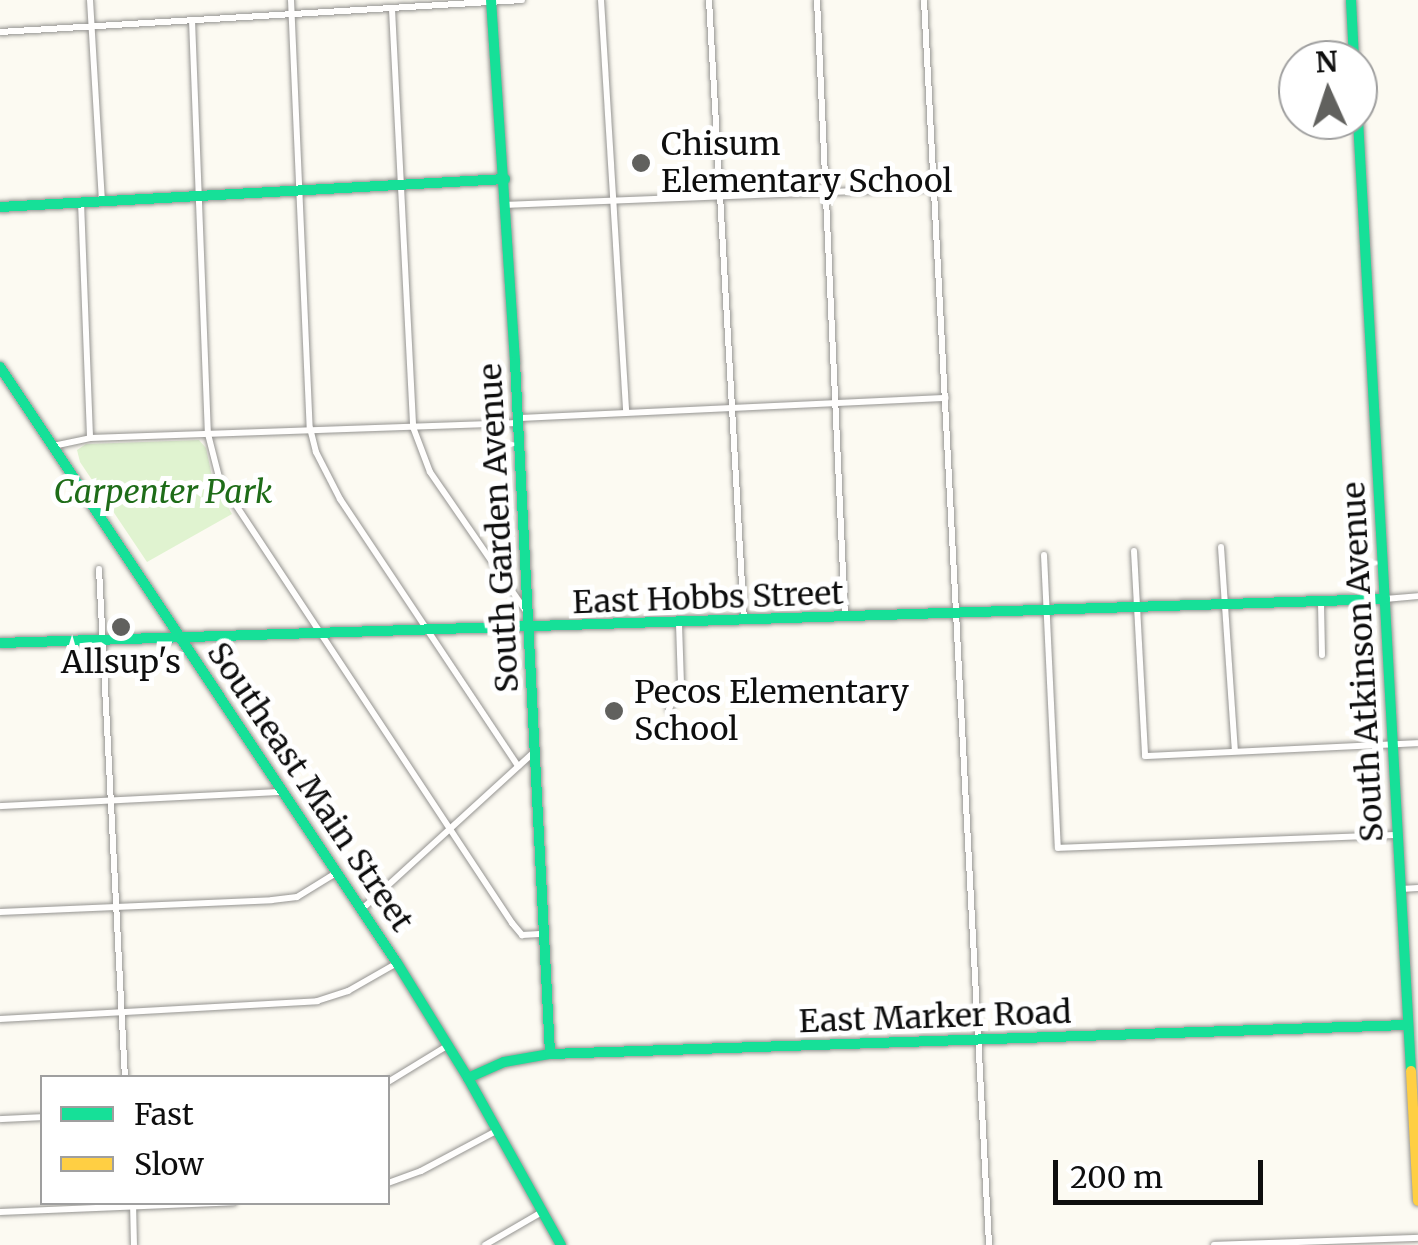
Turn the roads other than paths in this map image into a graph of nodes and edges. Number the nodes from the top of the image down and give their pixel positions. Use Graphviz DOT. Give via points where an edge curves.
graph roads {
  1 [pos="90,0"];
  2 [pos="291,0"];
  3 [pos="522,0"];
  4 [pos="601,0"];
  5 [pos="709,0"];
  6 [pos="817,0"];
  7 [pos="924,0"];
  8 [pos="1351,0"];
  9 [pos="491,1"];
  10 [pos="392,9"];
  11 [pos="292,16"];
  12 [pos="192,20"];
  13 [pos="92,26"];
  14 [pos="0,32"];
  15 [pos="1353,40"];
  16 [pos="1359,140"];
  17 [pos="504,179"];
  18 [pos="402,186"];
  19 [pos="935,188"];
  20 [pos="300,191"];
  21 [pos="826,192"];
  22 [pos="200,196"];
  23 [pos="720,197"];
  24 [pos="102,201"];
  25 [pos="613,201"];
  26 [pos="80,202"];
  27 [pos="506,205"];
  28 [pos="0,207"];
  29 [pos="0,367"];
  30 [pos="946,398"];
  31 [pos="834,404"];
  32 [pos="734,407"];
  33 [pos="626,410"];
  34 [pos="518,420"];
  35 [pos="413,427"];
  36 [pos="310,428"];
  37 [pos="208,434"];
  38 [pos="90,438"];
  39 [pos="53,446"];
  40 [pos="1221,548"];
  41 [pos="1134,551"];
  42 [pos="1044,555"];
  43 [pos="99,569"];
  44 [pos="1418,596"];
  45 [pos="1385,599"];
  46 [pos="1322,603"];
  47 [pos="1226,606"];
  48 [pos="1136,608"];
  49 [pos="1047,612"];
  50 [pos="529,615"];
  51 [pos="955,615"];
  52 [pos="846,618"];
  53 [pos="744,621"];
  54 [pos="679,624"];
  55 [pos="529,629"];
  56 [pos="429,633"];
  57 [pos="321,636"];
  58 [pos="182,640"];
  59 [pos="102,641"];
  60 [pos="0,643"];
  61 [pos="1322,655"];
  62 [pos="669,710"];
  63 [pos="1418,743"];
  64 [pos="1394,747"];
  65 [pos="1235,750"];
  66 [pos="535,751"];
  67 [pos="516,763"];
  68 [pos="283,792"];
  69 [pos="110,802"];
  70 [pos="0,806"];
  71 [pos="450,829"];
  72 [pos="1398,836"];
  73 [pos="336,872"];
  74 [pos="1401,888"];
  75 [pos="1418,888"];
  76 [pos="116,908"];
  77 [pos="362,910"];
  78 [pos="0,912"];
  79 [pos="545,934"];
  80 [pos="397,963"];
  81 [pos="121,1014"];
  82 [pos="0,1018"];
  83 [pos="1408,1025"];
  84 [pos="977,1042"];
  85 [pos="448,1045"];
  86 [pos="550,1054"];
  87 [pos="124,1075"];
  88 [pos="468,1078"];
  89 [pos="390,1081"];
  90 [pos="40,1117"];
  91 [pos="0,1119"];
  92 [pos="498,1130"];
  93 [pos="390,1182"];
  94 [pos="1418,1201"];
  95 [pos="134,1205"];
  96 [pos="0,1212"];
  97 [pos="543,1212"];
  98 [pos="1418,1238"];
  99 [pos="134,1245"];
  100 [pos="484,1245"];
  101 [pos="560,1245"];
  102 [pos="989,1245"];
  103 [pos="1214,1245"];
  1 -- 13 [label="street"];
  2 -- 11 [label="street"];
  3 -- 9 [label="street"];
  4 -- 25 [label="street"];
  5 -- 23 [label="street"];
  6 -- 21 [label="street"];
  7 -- 19 [label="street"];
  8 -- 15 [label="street"];
  9 -- 10 [label="street"];
  9 -- 17 [label="street, South Garden Avenue"];
  10 -- 11 [label="street"];
  10 -- 18 [label="street"];
  11 -- 12 [label="street"];
  11 -- 20 [label="street"];
  12 -- 13 [label="street"];
  12 -- 22 [label="street"];
  13 -- 14 [label="street"];
  13 -- 24 [label="street"];
  16 -- 45 [label="street, South Atkinson Avenue"];
  17 -- 18 [label="street"];
  17 -- 27 [label="street, South Garden Avenue"];
  18 -- 20 [label="street"];
  18 -- 35 [label="street"];
  19 -- 21 [label="street"];
  19 -- 30 [label="street"];
  20 -- 22 [label="street"];
  20 -- 36 [label="street"];
  21 -- 23 [label="street"];
  21 -- 31 [label="street"];
  22 -- 24 [label="street"];
  22 -- 37 [label="street"];
  23 -- 25 [label="street"];
  23 -- 32 [label="street"];
  24 -- 26 [label="street"];
  25 -- 27 [label="street"];
  25 -- 33 [label="street"];
  26 -- 28 [label="street"];
  26 -- 38 [label="street"];
  27 -- 34 [label="street, South Garden Avenue"];
  29 -- 39 [label="street, Southeast Main Street"];
  30 -- 31 [label="street"];
  30 -- 51 [label="street"];
  31 -- 32 [label="street"];
  31 -- 52 [label="street"];
  32 -- 33 [label="street"];
  32 -- 53 [label="street"];
  33 -- 34 [label="street"];
  34 -- 35 [label="street"];
  34 -- 50 [label="street, South Garden Avenue"];
  35 -- 36 [label="street"];
  35 -- 50 [label="street" via="430,472"];
  36 -- 37 [label="street"];
  36 -- 56 [label="street" via="325,476"];
  37 -- 38 [label="street"];
  37 -- 57 [label="street" via="226,492"];
  38 -- 39 [label="street"];
  39 -- 58 [label="street, Southeast Main Street"];
  40 -- 47 [label="street"];
  41 -- 48 [label="street"];
  42 -- 49 [label="street"];
  43 -- 59 [label="street"];
  44 -- 45 [label="street, East Hobbs Street"];
  45 -- 46 [label="street, East Hobbs Street"];
  45 -- 64 [label="street, South Atkinson Avenue"];
  46 -- 47 [label="street, East Hobbs Street"];
  46 -- 61 [label="street"];
  47 -- 48 [label="street, East Hobbs Street"];
  47 -- 65 [label="street"];
  48 -- 49 [label="street, East Hobbs Street"];
  48 -- 65 [label="street" via="1145,756"];
  49 -- 51 [label="street, East Hobbs Street"];
  49 -- 72 [label="street" via="1058,848"];
  50 -- 55 [label="street, South Garden Avenue"];
  51 -- 52 [label="street, East Hobbs Street"];
  51 -- 84 [label="street"];
  52 -- 53 [label="street, East Hobbs Street"];
  53 -- 54 [label="street, East Hobbs Street"];
  54 -- 55 [label="street, East Hobbs Street"];
  54 -- 62 [label="street" via="681,684"];
  55 -- 56 [label="street, East Hobbs Street"];
  55 -- 66 [label="street, South Garden Avenue"];
  56 -- 57 [label="street, East Hobbs Street"];
  56 -- 67 [label="street"];
  57 -- 58 [label="street, East Hobbs Street"];
  57 -- 71 [label="street"];
  58 -- 59 [label="street, East Hobbs Street"];
  58 -- 68 [label="street, Southeast Main Street"];
  59 -- 60 [label="street, East Hobbs Street"];
  59 -- 69 [label="street"];
  63 -- 64 [label="street"];
  64 -- 65 [label="street"];
  64 -- 72 [label="street, South Atkinson Avenue"];
  66 -- 67 [label="street"];
  66 -- 79 [label="street, South Garden Avenue"];
  67 -- 71 [label="street"];
  68 -- 69 [label="street"];
  68 -- 73 [label="street, Southeast Main Street"];
  69 -- 70 [label="street"];
  69 -- 76 [label="street"];
  71 -- 77 [label="street"];
  71 -- 79 [label="street" via="522,935"];
  72 -- 74 [label="street, South Atkinson Avenue"];
  73 -- 76 [label="street" via="297,897"];
  73 -- 77 [label="street, Southeast Main Street"];
  74 -- 75 [label="street"];
  74 -- 83 [label="street, South Atkinson Avenue"];
  76 -- 78 [label="street"];
  76 -- 81 [label="street"];
  77 -- 80 [label="street, Southeast Main Street"];
  79 -- 86 [label="street, South Garden Avenue"];
  80 -- 81 [label="street" via="317,1001"];
  80 -- 85 [label="street, Southeast Main Street"];
  81 -- 82 [label="street"];
  81 -- 87 [label="street"];
  83 -- 84 [label="street, East Marker Road"];
  83 -- 94 [label="street, South Atkinson Avenue"];
  84 -- 86 [label="street, East Marker Road"];
  84 -- 102 [label="street"];
  85 -- 88 [label="street, Southeast Main Street"];
  85 -- 89 [label="street"];
  86 -- 88 [label="street, East Marker Road" via="504,1062"];
  88 -- 92 [label="street, Southeast Main Street"];
  90 -- 91 [label="street"];
  92 -- 93 [label="street"];
  92 -- 97 [label="street, Southeast Main Street"];
  95 -- 96 [label="street"];
  95 -- 99 [label="street"];
  97 -- 100 [label="street"];
  97 -- 101 [label="street, Southeast Main Street"];
  98 -- 103 [label="street"];
}
